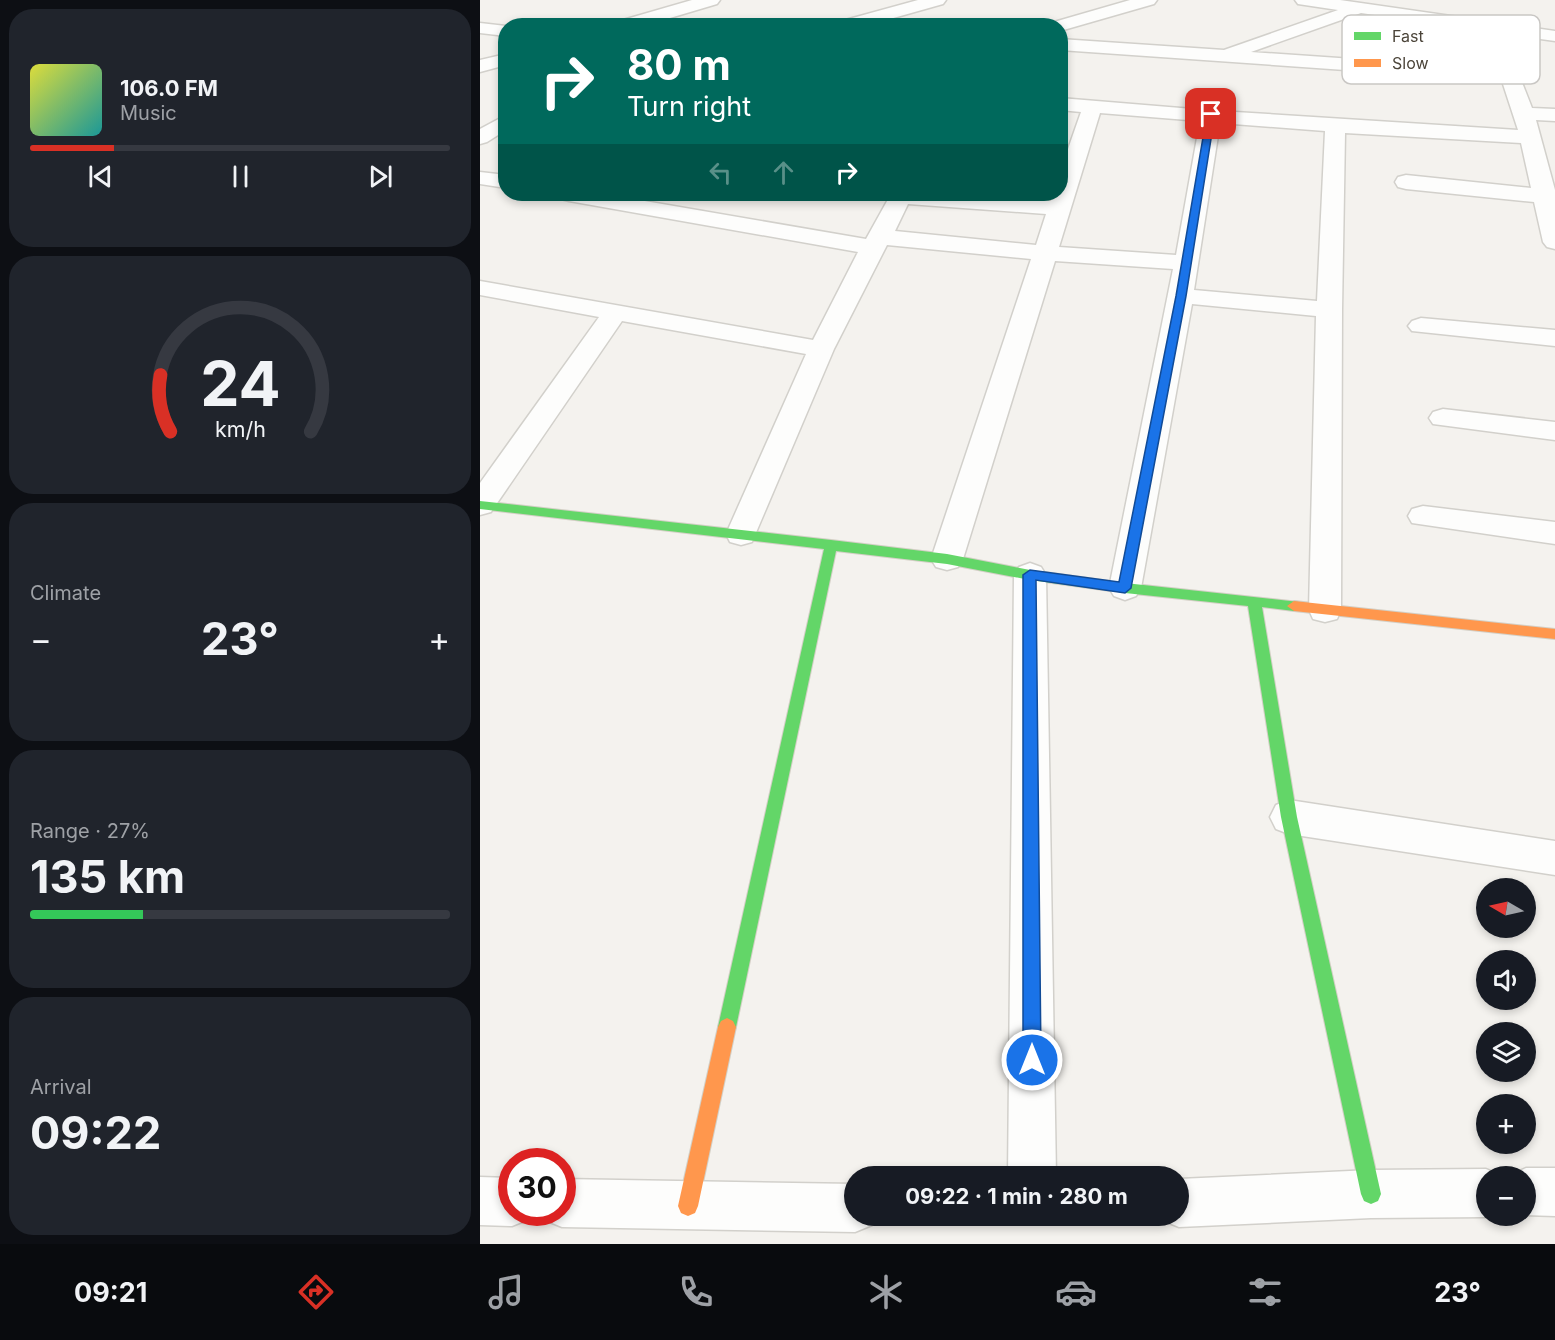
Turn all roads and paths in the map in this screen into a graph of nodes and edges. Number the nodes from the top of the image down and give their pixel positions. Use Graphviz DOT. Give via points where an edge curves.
graph roads {
  1 [pos="711,0"];
  2 [pos="937,0"];
  3 [pos="1148,0"];
  4 [pos="1304,0"];
  5 [pos="1360,9"];
  6 [pos="1342,15"];
  7 [pos="1342,15"];
  8 [pos="1404,15"];
  9 [pos="649,18"];
  10 [pos="873,18"];
  11 [pos="1068,24"];
  12 [pos="480,28"];
  13 [pos="498,31"];
  14 [pos="1540,34"];
  15 [pos="1555,36"];
  16 [pos="1068,45"];
  17 [pos="1217,57"];
  18 [pos="498,65"];
  19 [pos="1342,65"];
  20 [pos="483,77"];
  21 [pos="1513,84"];
  22 [pos="1068,105"];
  23 [pos="1092,107"];
  24 [pos="1211,114"];
  25 [pos="1524,114"];
  26 [pos="1555,116"];
  27 [pos="498,126"];
  28 [pos="1335,126"];
  29 [pos="1528,137"];
  30 [pos="480,138"];
  31 [pos="480,178"];
  32 [pos="498,181"];
  33 [pos="1406,182"];
  34 [pos="1068,183"];
  35 [pos="1550,197"];
  36 [pos="614,201"];
  37 [pos="898,201"];
  38 [pos="974,201"];
  39 [pos="1062,201"];
  40 [pos="1060,208"];
  41 [pos="877,242"];
  42 [pos="1555,242"];
  43 [pos="1046,253"];
  44 [pos="1186,263"];
  45 [pos="480,288"];
  46 [pos="1181,296"];
  47 [pos="1329,310"];
  48 [pos="616,311"];
  49 [pos="1421,326"];
  50 [pos="1555,338"];
  51 [pos="821,349"];
  52 [pos="1443,418"];
  53 [pos="1555,431"];
  54 [pos="480,506"];
  55 [pos="1423,516"];
  56 [pos="741,534"];
  57 [pos="1555,534"];
  58 [pos="831,544"];
  59 [pos="947,559"];
  60 [pos="1030,575"];
  61 [pos="1125,588"];
  62 [pos="1254,602"];
  63 [pos="1325,610"];
  64 [pos="1555,634"];
  65 [pos="1289,817"];
  66 [pos="1555,858"];
  67 [pos="1032,1166"];
  68 [pos="1536,1192"];
  69 [pos="1555,1192"];
  70 [pos="1476,1193"];
  71 [pos="1371,1194"];
  72 [pos="480,1201"];
  73 [pos="498,1202"];
  74 [pos="576,1203"];
  75 [pos="1189,1203"];
  76 [pos="688,1206"];
  77 [pos="844,1208"];
  1 -- 9 [label="street"];
  2 -- 10 [label="street"];
  3 -- 11 [label="street"];
  4 -- 5 [label="street"];
  5 -- 6 [label="street"];
  5 -- 8 [label="street"];
  7 -- 17 [label="street"];
  12 -- 13 [label="street"];
  14 -- 15 [label="street"];
  16 -- 17 [label="street"];
  17 -- 19 [label="street"];
  18 -- 20 [label="street"];
  21 -- 25 [label="street"];
  22 -- 23 [label="street"];
  23 -- 24 [label="street"];
  23 -- 34 [label="street"];
  24 -- 28 [label="street"];
  24 -- 44 [label="street"];
  25 -- 26 [label="street"];
  25 -- 29 [label="street"];
  27 -- 30 [label="street"];
  28 -- 29 [label="street"];
  28 -- 47 [label="street"];
  29 -- 35 [label="street"];
  31 -- 32 [label="street"];
  33 -- 35 [label="street"];
  35 -- 42 [label="street"];
  36 -- 41 [label="street"];
  37 -- 41 [label="street"];
  38 -- 40 [label="street"];
  39 -- 40 [label="street"];
  40 -- 43 [label="street"];
  41 -- 43 [label="street"];
  41 -- 51 [label="street"];
  43 -- 44 [label="street"];
  43 -- 59 [label="street"];
  44 -- 46 [label="street"];
  45 -- 48 [label="street"];
  46 -- 47 [label="street"];
  46 -- 61 [label="street"];
  47 -- 63 [label="street"];
  48 -- 51 [label="street"];
  48 -- 54 [label="street"];
  49 -- 50 [label="street"];
  51 -- 56 [label="street"];
  52 -- 53 [label="street"];
  54 -- 56 [label="street"];
  55 -- 57 [label="street"];
  56 -- 58 [label="street"];
  58 -- 59 [label="street"];
  58 -- 76 [label="street"];
  59 -- 60 [label="street"];
  60 -- 61 [label="street"];
  60 -- 67 [label="street"];
  61 -- 62 [label="street"];
  62 -- 63 [label="street"];
  62 -- 65 [label="street"];
  63 -- 64 [label="street"];
  65 -- 66 [label="street"];
  65 -- 71 [label="street"];
  68 -- 69 [label="street"];
  70 -- 71 [label="street"];
  71 -- 75 [label="street"];
  72 -- 73 [label="street"];
  74 -- 76 [label="street"];
  76 -- 77 [label="street"];
}
